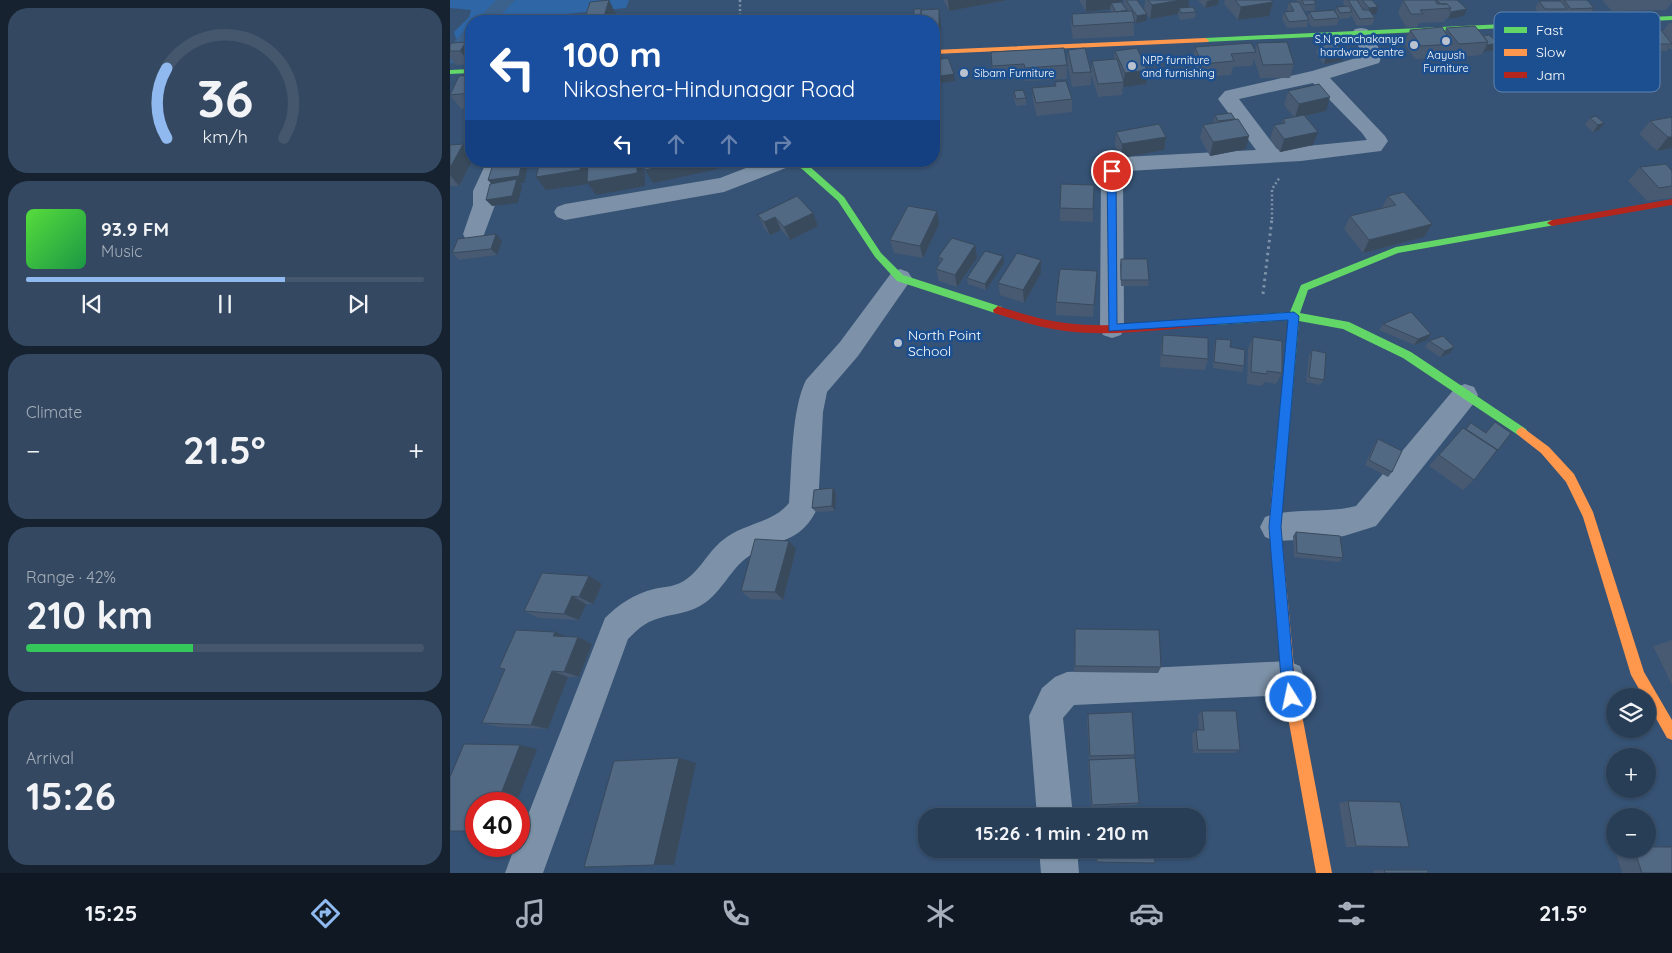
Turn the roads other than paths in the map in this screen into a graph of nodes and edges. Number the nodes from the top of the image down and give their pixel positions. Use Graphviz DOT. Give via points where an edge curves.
graph roads {
  1 [pos="1494,27"];
  2 [pos="1361,33"];
  3 [pos="940,52"];
  4 [pos="450,72"];
  5 [pos="465,72"];
  6 [pos="1317,76"];
  7 [pos="1271,155"];
  8 [pos="495,167"];
  9 [pos="769,167"];
  10 [pos="805,167"];
  11 [pos="1672,202"];
  12 [pos="566,212"];
  13 [pos="474,234"];
  14 [pos="900,278"];
  15 [pos="1294,316"];
  16 [pos="1112,328"];
  17 [pos="1465,395"];
  18 [pos="1275,527"];
  19 [pos="1288,678"];
  20 [pos="1672,733"];
  21 [pos="1054,808"];
  22 [pos="1059,858"];
  23 [pos="524,873"];
  24 [pos="1060,873"];
  25 [pos="1324,873"];
  1 -- 2 [label="main road"];
  2 -- 3 [label="main road"];
  2 -- 6 [label="street" via="1372,59"];
  4 -- 5 [label="main road"];
  6 -- 7 [label="street" via="1228,98"];
  6 -- 7 [label="street" via="1378,141 1374,146 1353,150"];
  7 -- 16 [label="street" via="1124,164 1112,171"];
  8 -- 13 [label="street" via="484,191 484,205"];
  9 -- 12 [label="street" via="724,185"];
  10 -- 14 [label="main road" via="841,199 878,255"];
  11 -- 15 [label="main road" via="1396,250 1304,288"];
  14 -- 16 [label="main road" via="1026,319 1065,327"];
  14 -- 23 [label="street" via="849,349 815,388 810,412 803,507 795,520 783,529 750,539 733,550 711,578 691,594 646,607 616,629"];
  15 -- 16 [label="main road"];
  15 -- 17 [label="main road" via="1344,325 1407,355"];
  15 -- 18 [label="main road"];
  17 -- 18 [label="street" via="1366,516 1351,523"];
  17 -- 20 [label="main road" via="1510,421 1545,450 1570,478 1589,516 1638,675"];
  18 -- 19 [label="main road"];
  19 -- 21 [label="street" via="1067,689 1054,700 1046,716"];
  19 -- 25 [label="main road"];
  22 -- 24 [label="street"];
}
